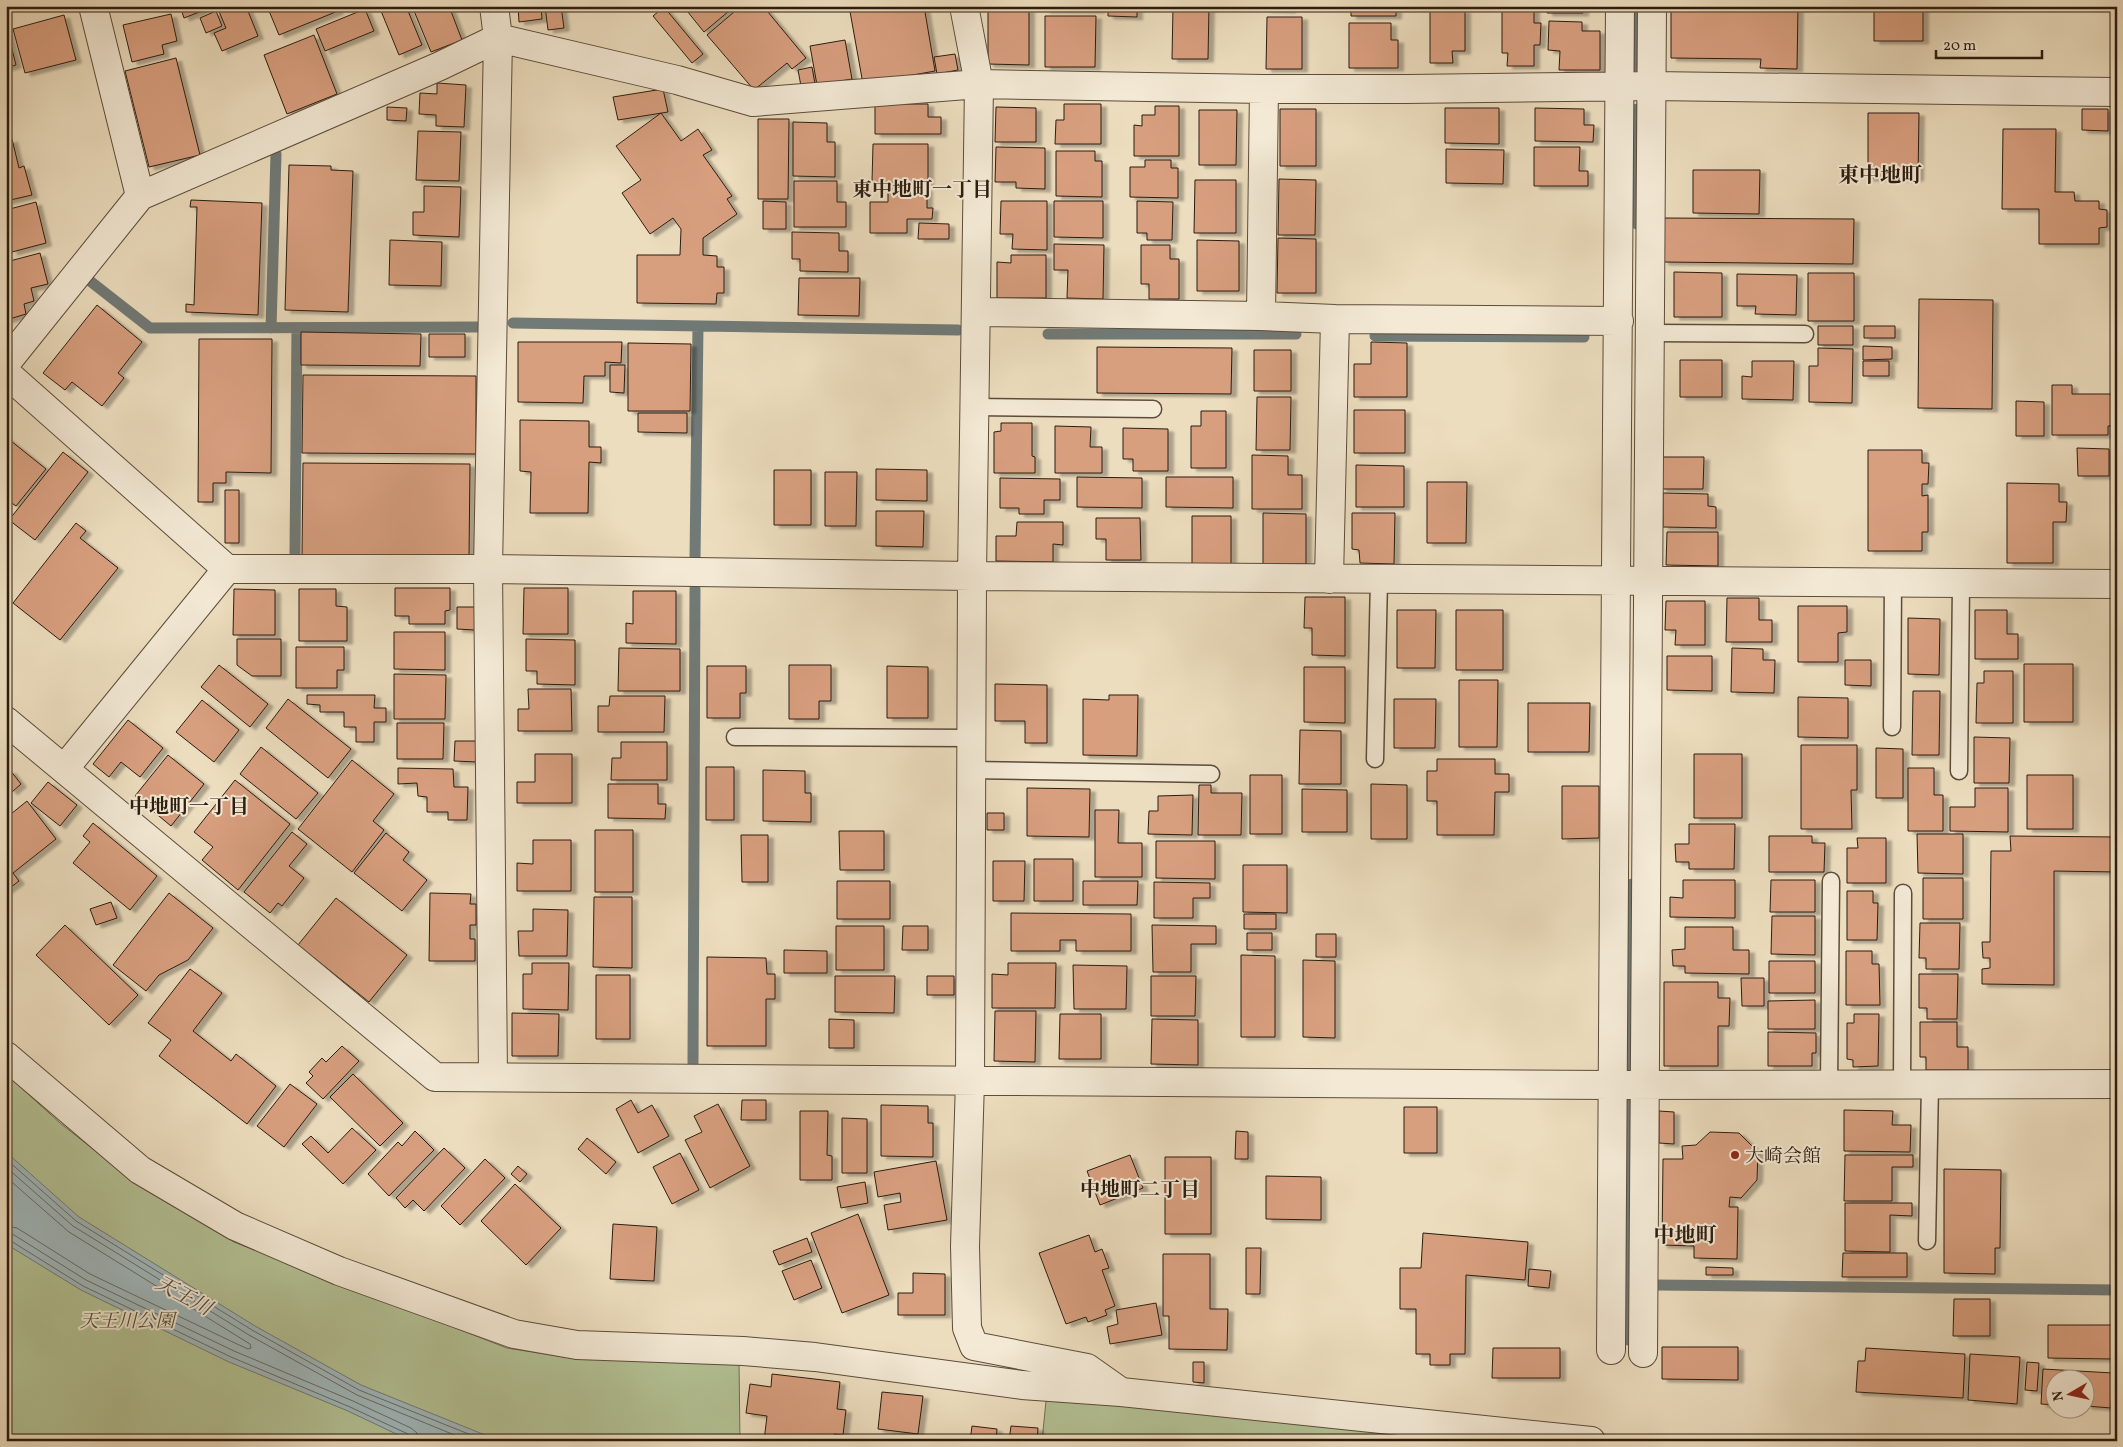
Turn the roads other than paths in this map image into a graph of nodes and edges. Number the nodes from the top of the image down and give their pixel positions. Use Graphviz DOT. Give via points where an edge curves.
graph roads {
  1 [pos="93,6"];
  2 [pos="494,6"];
  3 [pos="964,6"];
  4 [pos="1620,6"];
  5 [pos="1652,6"];
  6 [pos="498,38"];
  7 [pos="979,84"];
  8 [pos="1652,86"];
  9 [pos="1620,87"];
  10 [pos="1264,89"];
  11 [pos="2117,92"];
  12 [pos="140,196"];
  13 [pos="976,312"];
  14 [pos="1261,316"];
  15 [pos="1335,319"];
  16 [pos="1619,321"];
  17 [pos="1651,334"];
  18 [pos="1805,334"];
  19 [pos="6,363"];
  20 [pos="6,373"];
  21 [pos="974,407"];
  22 [pos="1153,409"];
  23 [pos="228,569"];
  24 [pos="488,569"];
  25 [pos="972,576"];
  26 [pos="1329,579"];
  27 [pos="1379,579"];
  28 [pos="1649,580"];
  29 [pos="1617,581"];
  30 [pos="1893,582"];
  31 [pos="1961,583"];
  32 [pos="2117,584"];
  33 [pos="6,721"];
  34 [pos="1892,727"];
  35 [pos="736,737"];
  36 [pos="971,738"];
  37 [pos="1375,759"];
  38 [pos="64,769"];
  39 [pos="971,770"];
  40 [pos="1959,771"];
  41 [pos="1212,774"];
  42 [pos="1831,881"];
  43 [pos="1903,893"];
  44 [pos="6,1056"];
  45 [pos="493,1076"];
  46 [pos="970,1081"];
  47 [pos="1645,1084"];
  48 [pos="1829,1084"];
  49 [pos="1902,1084"];
  50 [pos="1930,1084"];
  51 [pos="2117,1084"];
  52 [pos="1611,1085"];
  53 [pos="1927,1241"];
  54 [pos="1611,1350"];
  55 [pos="1643,1353"];
  56 [pos="1121,1392"];
  57 [pos="1591,1441"];
  1 -- 12 [label="street"];
  2 -- 6 [label="street"];
  3 -- 7 [label="street"];
  4 -- 9 [label="street"];
  5 -- 8 [label="street"];
  6 -- 7 [label="street" via="677,80 753,102"];
  6 -- 12 [label="street"];
  6 -- 24 [label="street"];
  7 -- 10 [label="street"];
  7 -- 13 [label="street"];
  8 -- 9 [label="street"];
  8 -- 11 [label="street"];
  8 -- 17 [label="street"];
  9 -- 10 [label="street"];
  9 -- 16 [label="street"];
  10 -- 14 [label="street"];
  12 -- 19 [label="street"];
  13 -- 14 [label="street"];
  13 -- 21 [label="street"];
  14 -- 15 [label="street"];
  15 -- 16 [label="street"];
  15 -- 26 [label="street"];
  16 -- 29 [label="street"];
  17 -- 18 [label="lane"];
  17 -- 28 [label="street"];
  20 -- 23 [label="street"];
  21 -- 22 [label="lane"];
  21 -- 25 [label="street"];
  23 -- 24 [label="street"];
  23 -- 38 [label="street"];
  24 -- 25 [label="street"];
  24 -- 45 [label="street"];
  25 -- 26 [label="street"];
  25 -- 36 [label="street"];
  26 -- 27 [label="street"];
  27 -- 29 [label="street"];
  27 -- 37 [label="lane"];
  28 -- 29 [label="street"];
  28 -- 30 [label="street"];
  28 -- 47 [label="street"];
  29 -- 52 [label="street"];
  30 -- 31 [label="street"];
  30 -- 34 [label="lane"];
  31 -- 32 [label="street"];
  31 -- 40 [label="lane"];
  33 -- 38 [label="street"];
  35 -- 36 [label="lane"];
  36 -- 39 [label="street"];
  38 -- 45 [label="street" via="434,1077"];
  39 -- 41 [label="lane"];
  39 -- 46 [label="street"];
  42 -- 48 [label="lane"];
  43 -- 49 [label="lane"];
  44 -- 56 [label="street" via="140,1170 235,1226 338,1271 514,1334 577,1345 815,1357 1031,1386"];
  45 -- 46 [label="street"];
  46 -- 52 [label="street"];
  46 -- 56 [label="street" via="966,1328 974,1346 1088,1368"];
  47 -- 48 [label="street"];
  47 -- 52 [label="street"];
  47 -- 55 [label="street"];
  48 -- 49 [label="street"];
  49 -- 50 [label="street"];
  50 -- 51 [label="street"];
  50 -- 53 [label="lane"];
  52 -- 54 [label="street"];
  56 -- 57 [label="street"];
}
